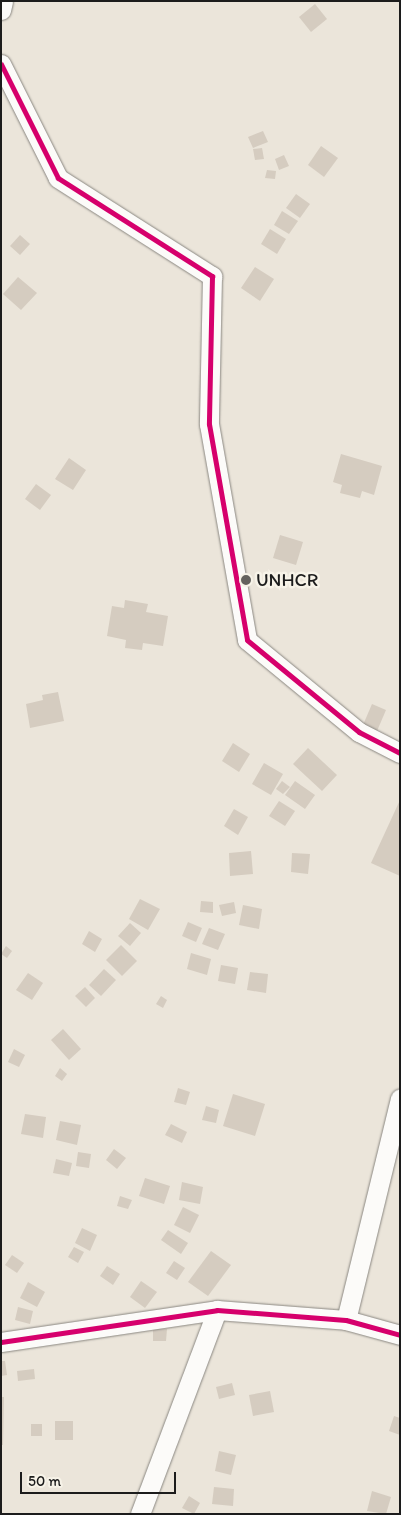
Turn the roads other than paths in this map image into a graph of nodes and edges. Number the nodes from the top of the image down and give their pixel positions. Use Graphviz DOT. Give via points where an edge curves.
graph roads {
  1 [pos="3,1"];
  2 [pos="1,10"];
  3 [pos="1,64"];
  4 [pos="400,753"];
  5 [pos="400,1099"];
  6 [pos="217,1310"];
  7 [pos="346,1320"];
  8 [pos="400,1335"];
  9 [pos="1,1342"];
  10 [pos="140,1514"];
  1 -- 2 [label="street"];
  3 -- 4 [label="street" via="58,178 212,276 210,424 248,640 358,732"];
  5 -- 7 [label="street"];
  6 -- 7 [label="street"];
  6 -- 9 [label="street"];
  6 -- 10 [label="street"];
  7 -- 8 [label="street"];
}
